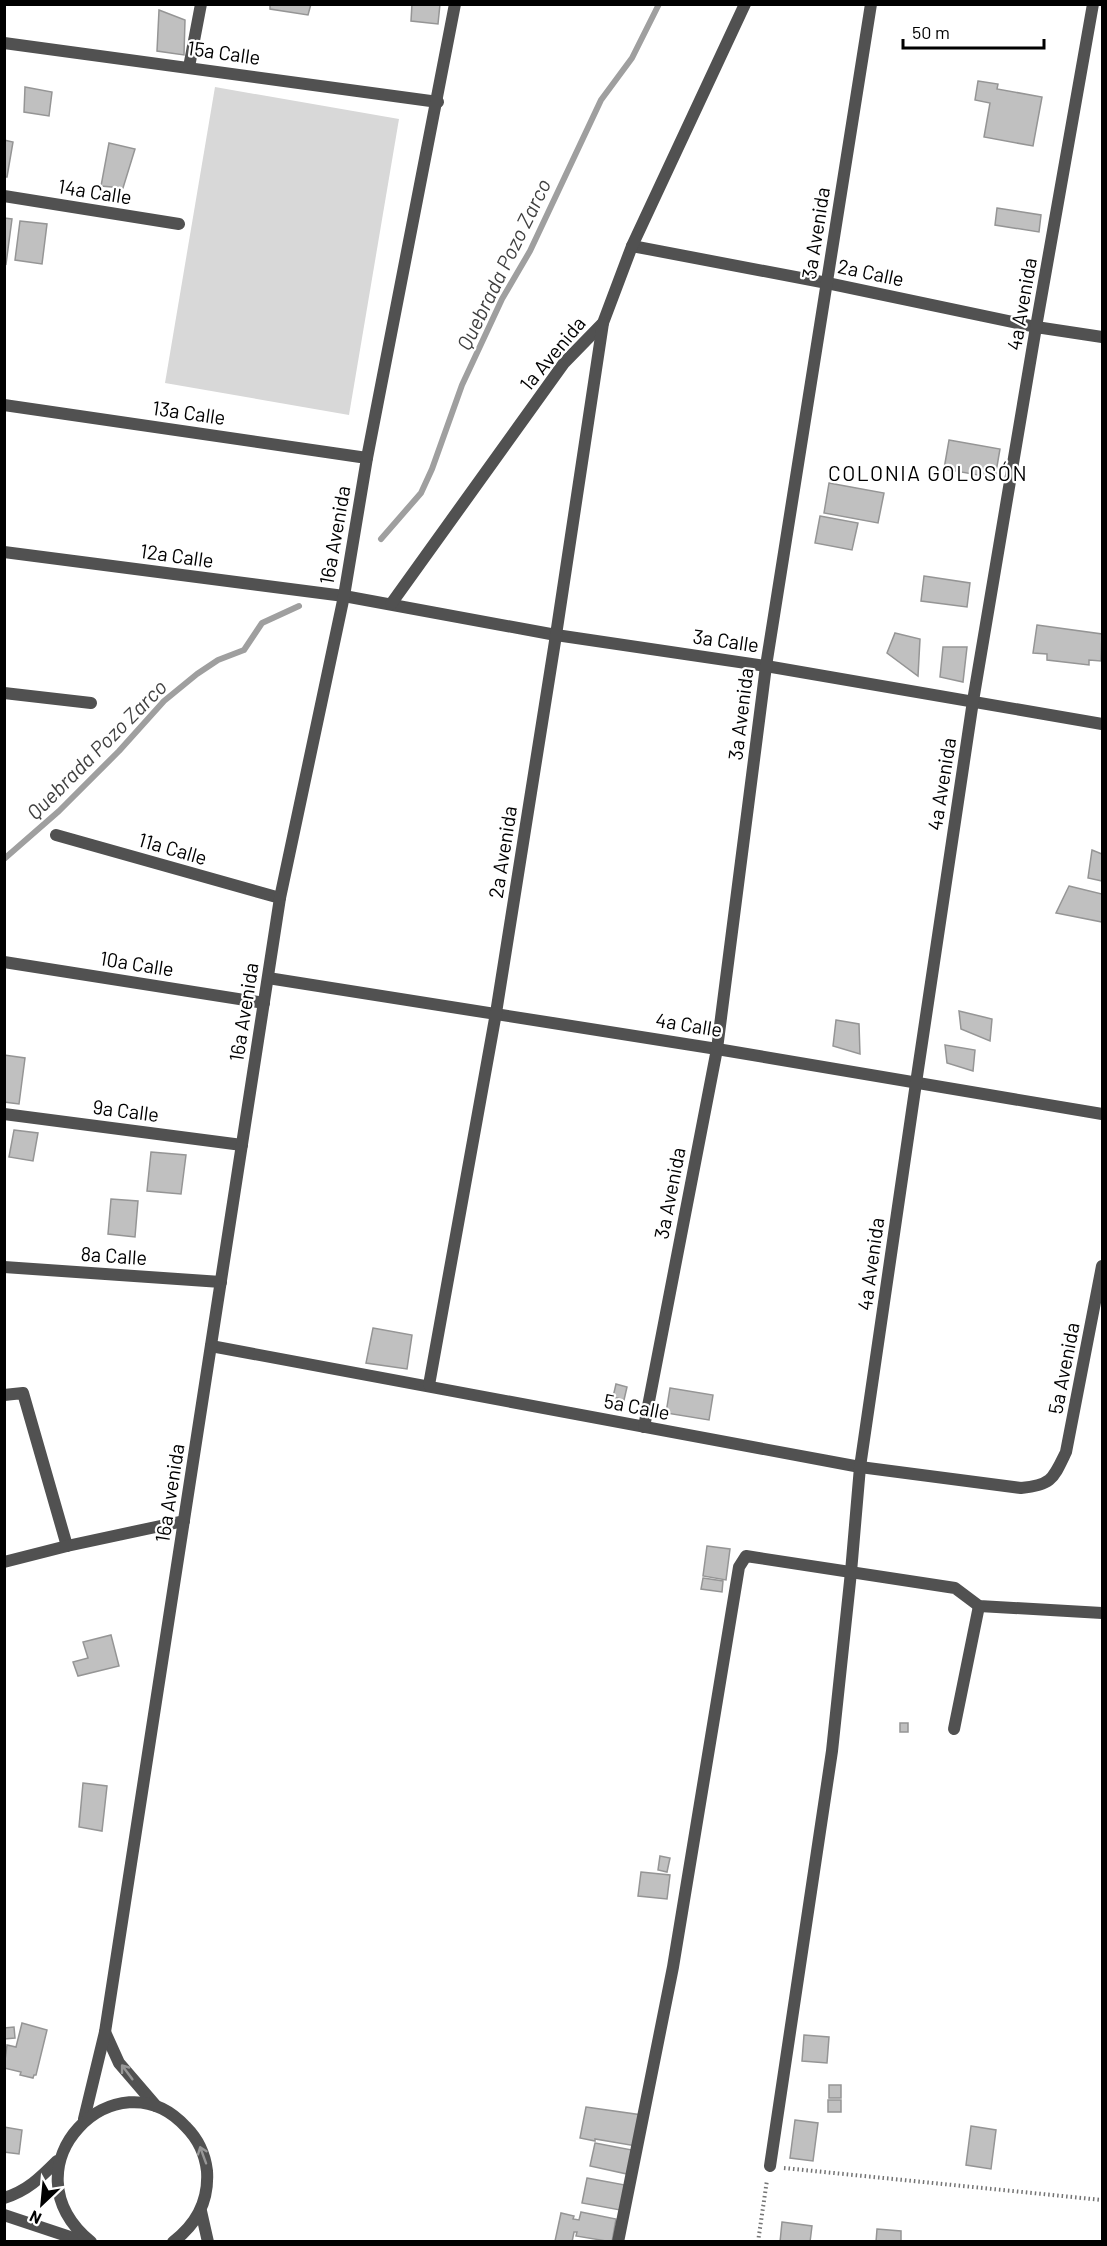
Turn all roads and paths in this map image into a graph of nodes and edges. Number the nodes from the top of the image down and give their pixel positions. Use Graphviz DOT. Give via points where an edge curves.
graph roads {
  1 [pos="201,4"];
  2 [pos="455,4"];
  3 [pos="745,4"];
  4 [pos="871,4"];
  5 [pos="1093,4"];
  6 [pos="4,43"];
  7 [pos="189,67"];
  8 [pos="438,102"];
  9 [pos="4,196"];
  10 [pos="179,224"];
  11 [pos="632,246"];
  12 [pos="827,283"];
  13 [pos="603,322"];
  14 [pos="1036,327"];
  15 [pos="1102,337"];
  16 [pos="4,405"];
  17 [pos="367,458"];
  18 [pos="4,552"];
  19 [pos="344,596"];
  20 [pos="391,604"];
  21 [pos="556,636"];
  22 [pos="766,666"];
  23 [pos="4,693"];
  24 [pos="973,701"];
  25 [pos="91,703"];
  26 [pos="1102,724"];
  27 [pos="56,835"];
  28 [pos="280,898"];
  29 [pos="4,962"];
  30 [pos="268,978"];
  31 [pos="264,1003"];
  32 [pos="496,1013"];
  33 [pos="717,1048"];
  34 [pos="916,1083"];
  35 [pos="4,1114"];
  36 [pos="1102,1114"];
  37 [pos="242,1144"];
  38 [pos="1102,1266"];
  39 [pos="4,1267"];
  40 [pos="221,1282"];
  41 [pos="211,1346"];
  42 [pos="429,1386"];
  43 [pos="4,1395"];
  44 [pos="644,1427"];
  45 [pos="860,1467"];
  46 [pos="1054,1476"];
  47 [pos="184,1521"];
  48 [pos="67,1546"];
  49 [pos="4,1562"];
  50 [pos="851,1572"];
  51 [pos="979,1606"];
  52 [pos="1102,1613"];
  53 [pos="954,1729"];
  54 [pos="105,2032"];
  55 [pos="156,2106"];
  56 [pos="84,2119"];
  57 [pos="57,2161"];
  58 [pos="770,2166"];
  59 [pos="4,2198"];
  60 [pos="1102,2200"];
  61 [pos="201,2211"];
  62 [pos="4,2215"];
  63 [pos="85,2241"];
  64 [pos="91,2241"];
  65 [pos="173,2241"];
  66 [pos="208,2241"];
  67 [pos="618,2241"];
  68 [pos="758,2241"];
  1 -- 7 [label="street"];
  2 -- 8 [label="street, 16a Avenida"];
  3 -- 11 [label="street, 1a Avenida"];
  4 -- 12 [label="street, 3a Avenida"];
  5 -- 14 [label="street, 4a Avenida"];
  6 -- 7 [label="street, 15a Calle"];
  7 -- 8 [label="street, 15a Calle"];
  8 -- 17 [label="street, 16a Avenida"];
  9 -- 10 [label="street, 14a Calle"];
  11 -- 12 [label="street, 2a Calle"];
  11 -- 13 [label="street, 1a Avenida"];
  12 -- 14 [label="street, 2a Calle"];
  12 -- 22 [label="street, 3a Avenida"];
  13 -- 20 [label="street, 1a Avenida" via="564,363"];
  13 -- 21 [label="street, 2a Avenida"];
  14 -- 15 [label="street, 2a Calle"];
  14 -- 24 [label="street, 4a Avenida"];
  16 -- 17 [label="street, 13a Calle"];
  17 -- 19 [label="street, 16a Avenida"];
  18 -- 19 [label="street, 12a Calle"];
  19 -- 20 [label="street, 3a Calle"];
  19 -- 28 [label="street, 16a Avenida"];
  20 -- 21 [label="street, 3a Calle"];
  21 -- 22 [label="street, 3a Calle"];
  21 -- 32 [label="street, 2a Avenida"];
  22 -- 24 [label="street, 3a Calle"];
  22 -- 33 [label="street, 3a Avenida"];
  23 -- 25 [label="street"];
  24 -- 26 [label="street, 3a Calle"];
  24 -- 34 [label="street, 4a Avenida"];
  27 -- 28 [label="street, 11a Calle"];
  28 -- 30 [label="street, 16a Avenida"];
  29 -- 31 [label="street, 10a Calle"];
  30 -- 31 [label="street, 16a Avenida"];
  30 -- 32 [label="street, 4a Calle"];
  31 -- 37 [label="street, 16a Avenida"];
  32 -- 33 [label="street, 4a Calle"];
  32 -- 42 [label="street, 2a Avenida"];
  33 -- 34 [label="street, 4a Calle"];
  33 -- 44 [label="street, 3a Avenida"];
  34 -- 36 [label="street, 4a Calle"];
  34 -- 45 [label="street, 4a Avenida"];
  35 -- 37 [label="street, 9a Calle"];
  37 -- 40 [label="street, 16a Avenida"];
  38 -- 46 [label="street, 5a Avenida" via="1066,1452"];
  39 -- 40 [label="street, 8a Calle"];
  40 -- 41 [label="street, 16a Avenida"];
  41 -- 42 [label="street, 5a Calle"];
  41 -- 47 [label="street, 16a Avenida"];
  42 -- 44 [label="street, 5a Calle"];
  43 -- 48 [label="street" via="23,1393"];
  44 -- 45 [label="street, 5a Calle"];
  45 -- 46 [label="street, 5a Calle" via="1021,1488 1041,1486"];
  45 -- 50 [label="street, 4a Avenida"];
  47 -- 48 [label="street"];
  47 -- 54 [label="street, 16a Avenida"];
  48 -- 49 [label="street"];
  50 -- 51 [label="street" via="954,1588"];
  50 -- 58 [label="street, 4a Avenida" via="832,1751"];
  50 -- 67 [label="street" via="746,1556 739,1567 673,1967"];
  51 -- 52 [label="street"];
  51 -- 53 [label="street"];
  55 -- 54 [label="street, one-way" via="119,2063"];
  54 -- 56 [label="street, 16a Avenida"];
  55 -- 56 [label="street" via="131,2102 106,2106"];
  61 -- 55 [label="street, one-way" via="208,2187 206,2161 196,2138 179,2119"];
  56 -- 57 [label="street" via="67,2138"];
  57 -- 59 [label="street" via="34,2184"];
  57 -- 64 [label="street" via="56,2187 62,2210 76,2230"];
  58 -- 60 [label="path"];
  58 -- 68 [label="path"];
  61 -- 65 [label="street" via="186,2232"];
  61 -- 66 [label="street"];
  62 -- 63 [label="street"];
}
